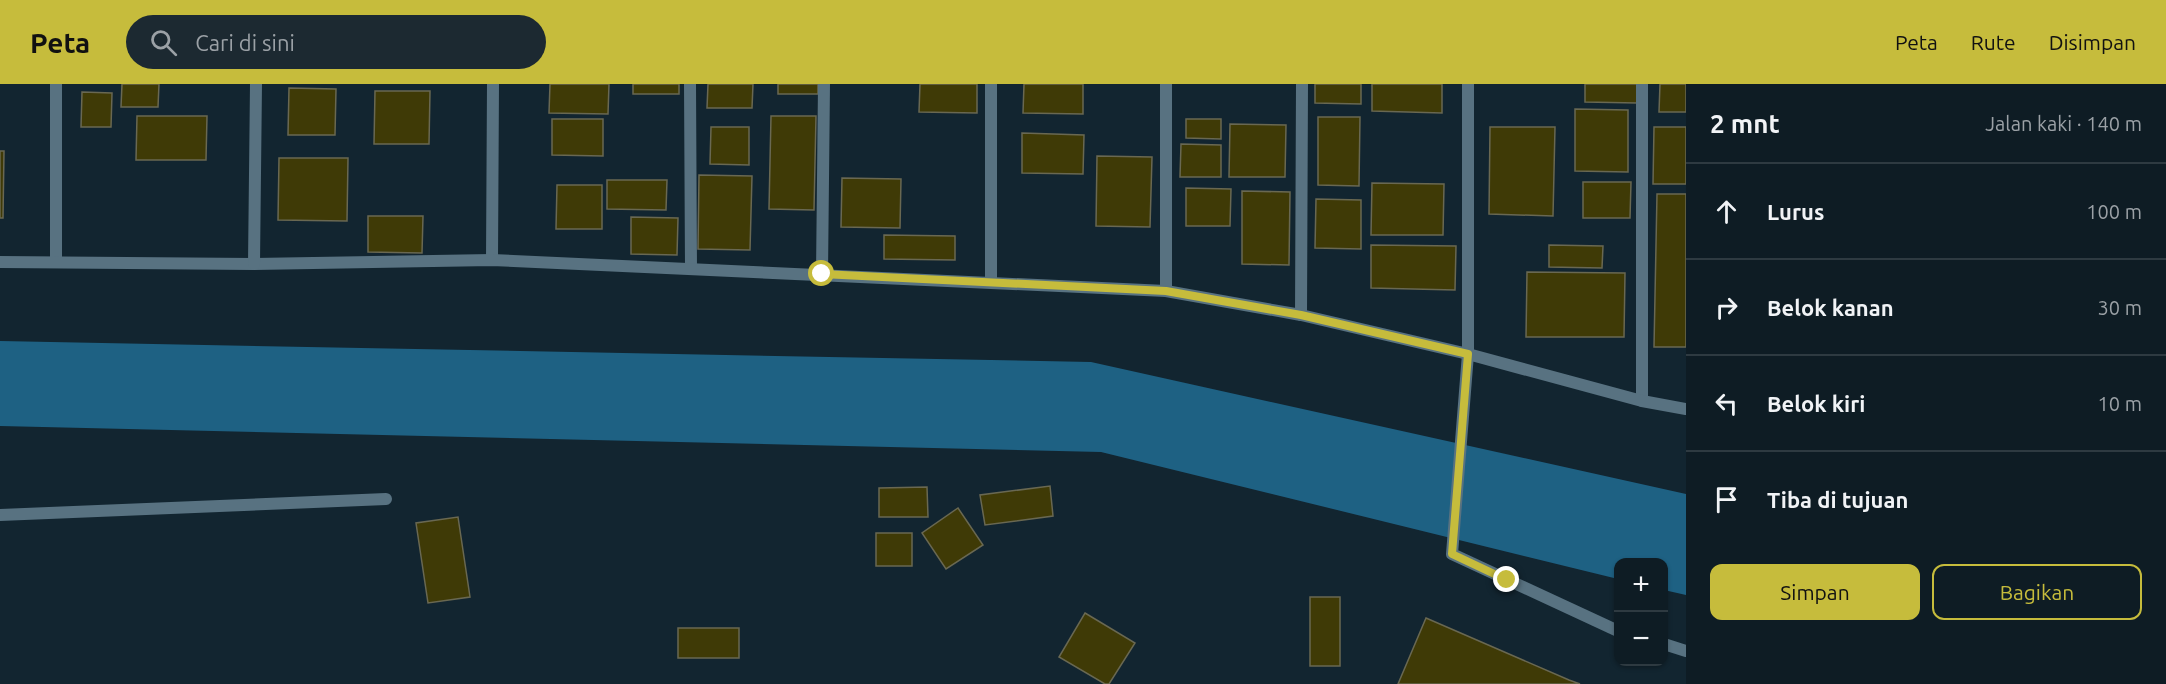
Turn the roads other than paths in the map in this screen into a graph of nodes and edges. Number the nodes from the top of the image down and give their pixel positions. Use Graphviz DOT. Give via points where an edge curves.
graph roads {
  1 [pos="56,84"];
  2 [pos="256,84"];
  3 [pos="493,84"];
  4 [pos="690,84"];
  5 [pos="824,84"];
  6 [pos="991,84"];
  7 [pos="1166,84"];
  8 [pos="1302,84"];
  9 [pos="1468,84"];
  10 [pos="1642,84"];
  11 [pos="492,260"];
  12 [pos="0,262"];
  13 [pos="56,262"];
  14 [pos="254,264"];
  15 [pos="691,268"];
  16 [pos="822,274"];
  17 [pos="991,282"];
  18 [pos="1166,291"];
  19 [pos="1301,315"];
  20 [pos="1468,354"];
  21 [pos="1642,400"];
  22 [pos="1686,409"];
  23 [pos="386,499"];
  24 [pos="0,515"];
  25 [pos="1614,629"];
  26 [pos="1668,645"];
  27 [pos="1686,651"];
  1 -- 13 [label="street"];
  2 -- 14 [label="street"];
  3 -- 11 [label="street"];
  4 -- 15 [label="street"];
  5 -- 16 [label="street"];
  6 -- 17 [label="street"];
  7 -- 18 [label="street"];
  8 -- 19 [label="street"];
  9 -- 20 [label="street"];
  10 -- 21 [label="street"];
  11 -- 14 [label="street"];
  11 -- 15 [label="street"];
  12 -- 13 [label="street"];
  13 -- 14 [label="street"];
  15 -- 16 [label="street"];
  16 -- 17 [label="street"];
  17 -- 18 [label="street"];
  18 -- 19 [label="street"];
  19 -- 20 [label="street"];
  20 -- 21 [label="street"];
  20 -- 25 [label="street" via="1452,554"];
  21 -- 22 [label="street"];
  23 -- 24 [label="street"];
  26 -- 27 [label="street"];
}
